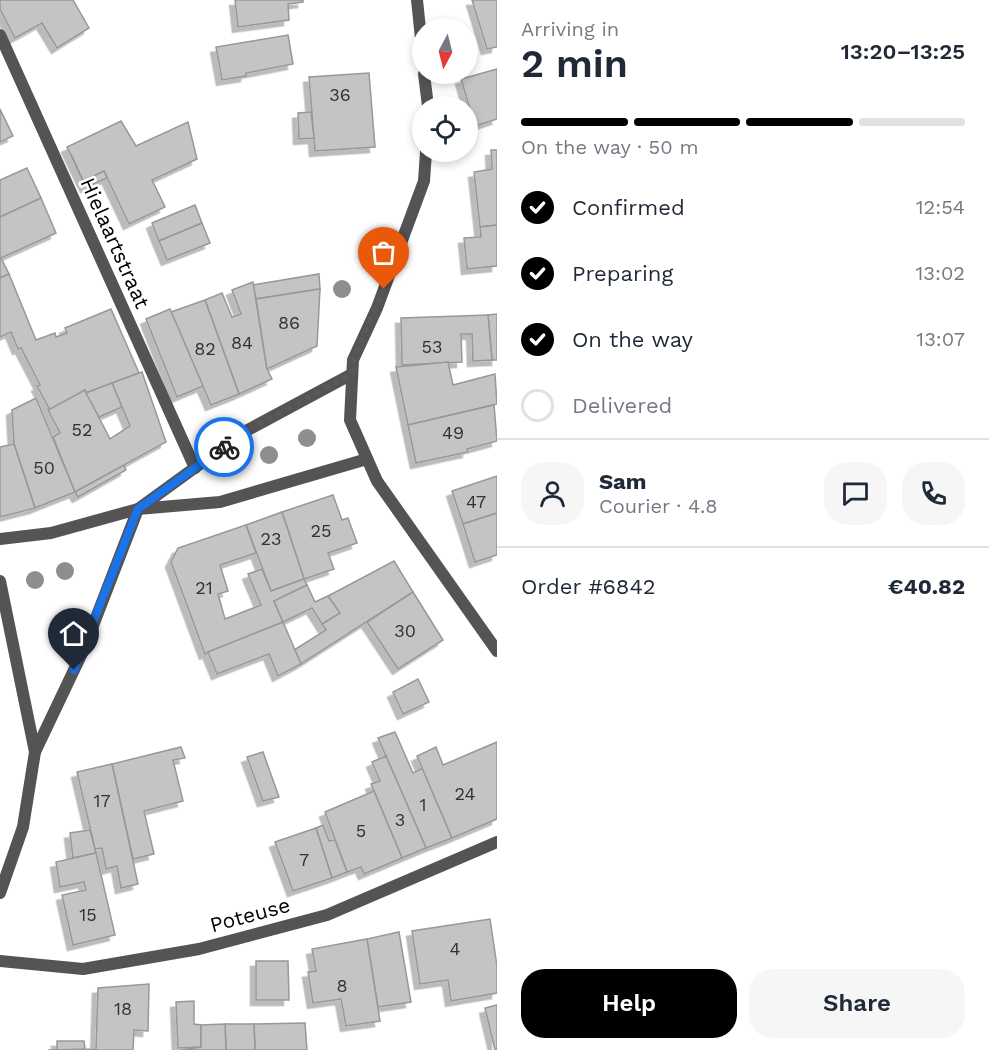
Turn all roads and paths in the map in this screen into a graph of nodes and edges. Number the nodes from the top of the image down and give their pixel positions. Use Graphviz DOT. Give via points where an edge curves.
graph roads {
  1 [pos="417,0"];
  2 [pos="419,18"];
  3 [pos="0,35"];
  4 [pos="425,162"];
  5 [pos="352,374"];
  6 [pos="367,459"];
  7 [pos="195,468"];
  8 [pos="138,509"];
  9 [pos="0,539"];
  10 [pos="0,580"];
  11 [pos="497,651"];
  12 [pos="35,752"];
  13 [pos="497,842"];
  14 [pos="0,893"];
  15 [pos="0,961"];
  1 -- 2 [label="street"];
  3 -- 7 [label="street, Hielaartstraat"];
  4 -- 5 [label="street" via="424,181 377,308 353,360"];
  5 -- 6 [label="street" via="350,420"];
  5 -- 7 [label="street" via="244,432"];
  6 -- 8 [label="street" via="220,502"];
  6 -- 11 [label="street" via="377,481"];
  7 -- 8 [label="street"];
  8 -- 9 [label="street" via="51,533"];
  8 -- 12 [label="street" via="84,649"];
  10 -- 12 [label="street"];
  12 -- 14 [label="street" via="23,827"];
  13 -- 15 [label="street, Poteuse" via="327,915 199,948 82,969"];
}
